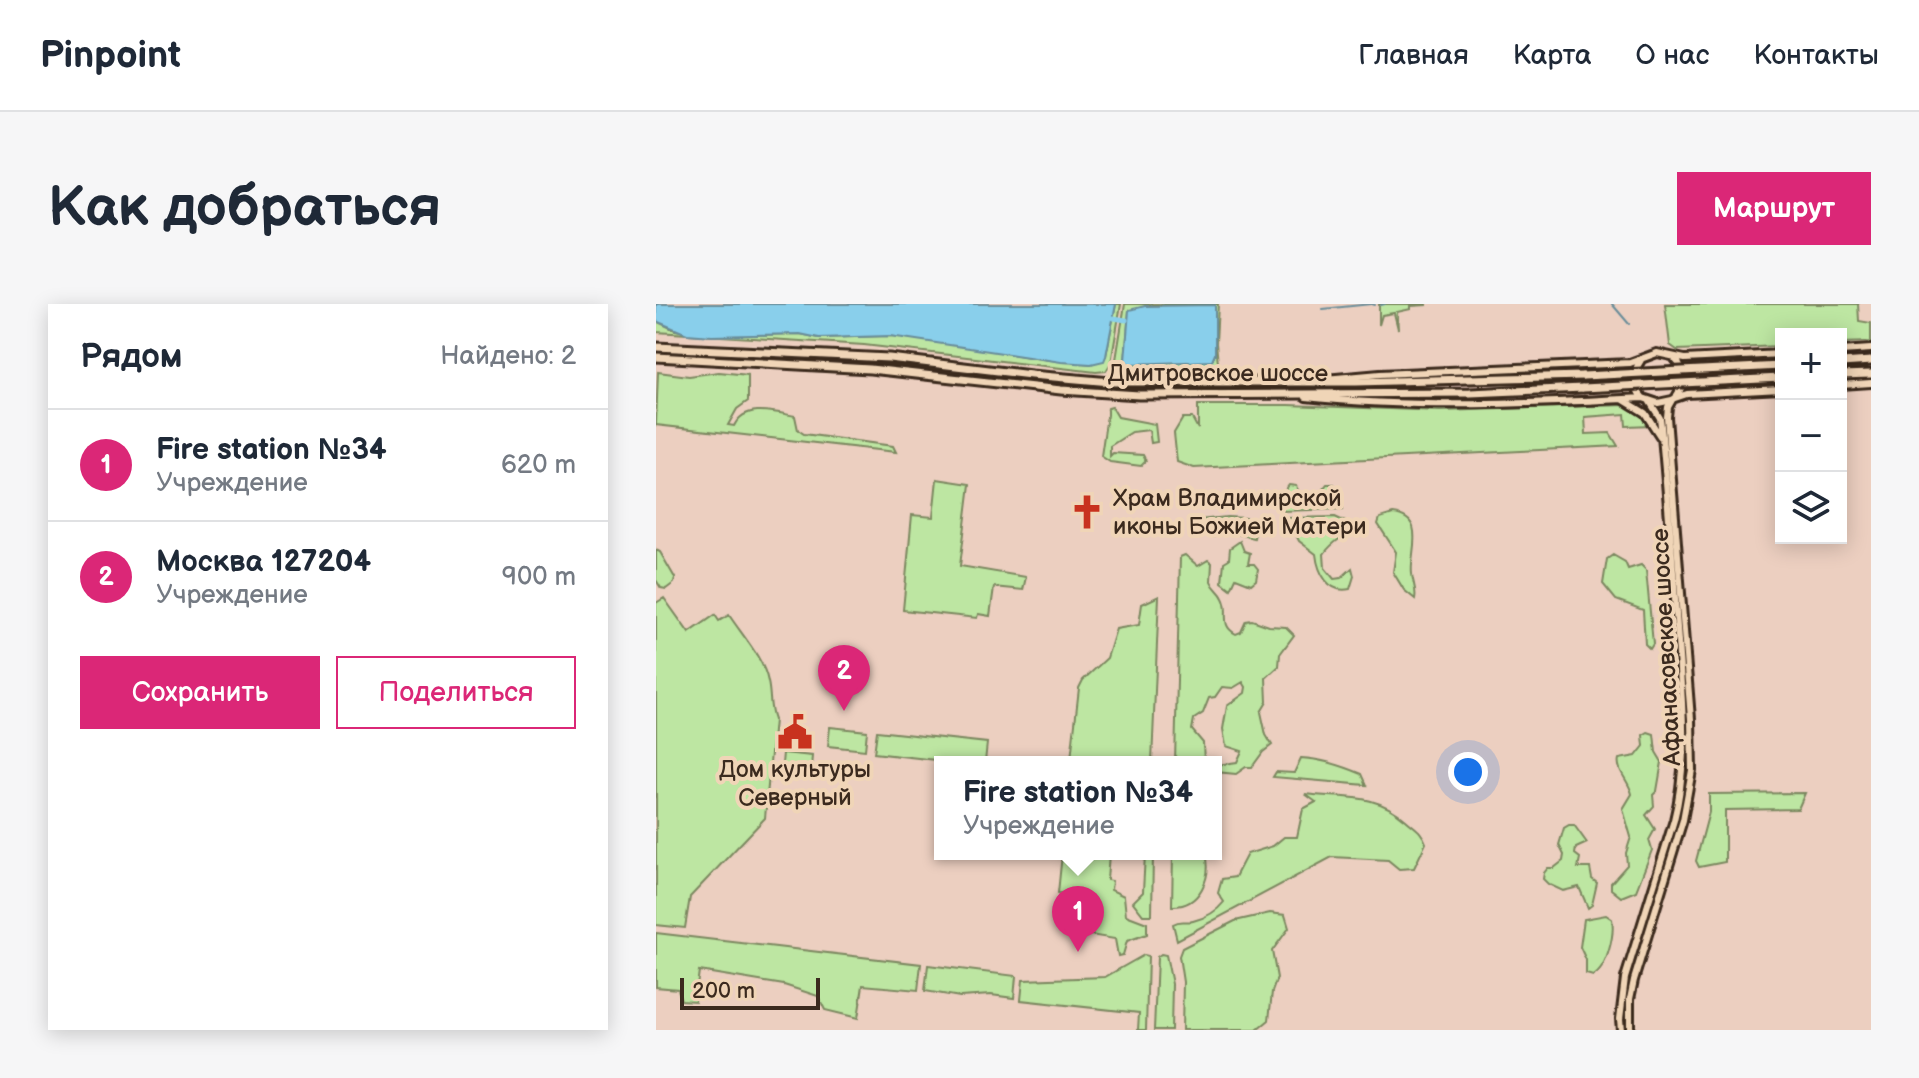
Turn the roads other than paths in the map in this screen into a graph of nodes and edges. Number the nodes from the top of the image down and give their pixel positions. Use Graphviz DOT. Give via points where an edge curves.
graph roads {
  1 [pos="656,347"];
  2 [pos="1871,349"];
  3 [pos="1847,351"];
  4 [pos="1775,354"];
  5 [pos="656,357"];
  6 [pos="1672,357"];
  7 [pos="1641,360"];
  8 [pos="1871,361"];
  9 [pos="1847,363"];
  10 [pos="1775,366"];
  11 [pos="1871,374"];
  12 [pos="1847,375"];
  13 [pos="1775,378"];
  14 [pos="1297,383"];
  15 [pos="1871,383"];
  16 [pos="1847,385"];
  17 [pos="1775,389"];
  18 [pos="1294,395"];
  19 [pos="1643,398"];
  20 [pos="1621,399"];
  21 [pos="1673,399"];
  22 [pos="1650,402"];
  23 [pos="1662,439"];
  24 [pos="1621,1030"];
  25 [pos="1630,1030"];
  1 -- 14 [label="highway, Дмитровское шоссе" via="889,358 1111,382"];
  2 -- 3 [label="main road"];
  4 -- 6 [label="main road"];
  5 -- 18 [label="highway, Дмитровское шоссе" via="870,369 1109,394"];
  6 -- 7 [label="main road" via="1657,353"];
  6 -- 21 [label="main road" via="1684,380"];
  7 -- 14 [label="main road"];
  7 -- 19 [label="main road" via="1634,381"];
  8 -- 9 [label="highway"];
  10 -- 14 [label="highway, Дмитровское шоссе, bridge"];
  11 -- 12 [label="highway"];
  13 -- 18 [label="highway, Дмитровское шоссе, bridge" via="1513,392"];
  15 -- 16 [label="main road"];
  17 -- 21 [label="main road"];
  18 -- 20 [label="main road" via="1447,406"];
  19 -- 20 [label="main road"];
  19 -- 22 [label="main road"];
  20 -- 23 [label="main road" via="1645,413"];
  21 -- 22 [label="main road"];
  21 -- 25 [label="main road, Афанасовское шоссе" via="1667,417 1692,770 1683,820 1634,980"];
  22 -- 23 [label="main road, Афанасовское шоссе" via="1660,418"];
  23 -- 24 [label="main road, Афанасовское шоссе" via="1683,719 1682,781 1625,978"];
}
